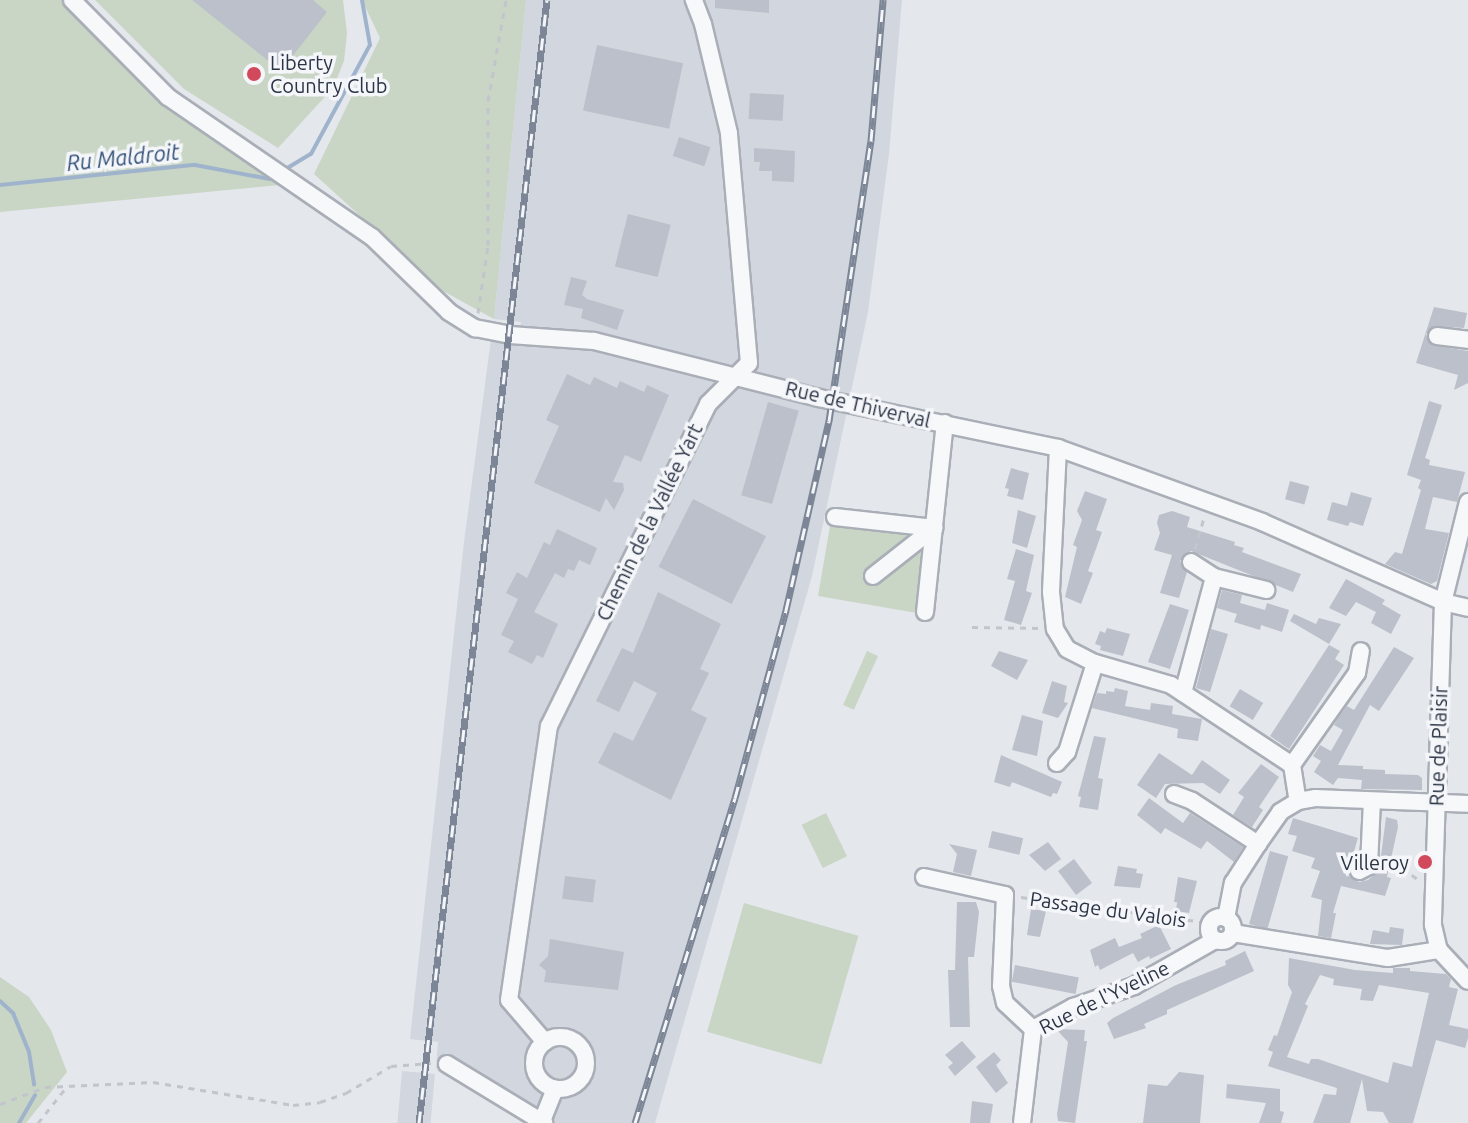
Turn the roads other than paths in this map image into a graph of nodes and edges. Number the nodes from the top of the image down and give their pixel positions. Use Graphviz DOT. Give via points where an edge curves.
graph roads {
  1 [pos="72,0"];
  2 [pos="694,0"];
  3 [pos="1437,336"];
  4 [pos="1468,340"];
  5 [pos="738,375"];
  6 [pos="945,423"];
  7 [pos="1058,448"];
  8 [pos="1468,502"];
  9 [pos="835,517"];
  10 [pos="934,528"];
  11 [pos="1191,562"];
  12 [pos="873,576"];
  13 [pos="1214,577"];
  14 [pos="1266,590"];
  15 [pos="1443,602"];
  16 [pos="1468,608"];
  17 [pos="925,612"];
  18 [pos="1361,651"];
  19 [pos="1095,663"];
  20 [pos="1183,693"];
  21 [pos="1057,763"];
  22 [pos="1292,765"];
  23 [pos="1174,794"];
  24 [pos="1298,801"];
  25 [pos="1372,801"];
  26 [pos="1435,803"];
  27 [pos="1468,804"];
  28 [pos="1258,844"];
  29 [pos="1364,865"];
  30 [pos="924,877"];
  31 [pos="1221,928"];
  32 [pos="1439,950"];
  33 [pos="1468,981"];
  34 [pos="1033,1029"];
  35 [pos="545,1042"];
  36 [pos="447,1064"];
  37 [pos="555,1089"];
  38 [pos="543,1122"];
  39 [pos="1022,1123"];
  1 -- 5 [label="street, Rue de Thiverval" via="168,97 372,237 449,312 475,328 594,341"];
  2 -- 5 [label="street" via="733,164 749,351 749,363"];
  3 -- 4 [label="street"];
  5 -- 6 [label="street, Rue de Thiverval" via="819,398"];
  5 -- 35 [label="street, Chemin de la Vallée Yart" via="708,404 549,726 509,1000"];
  6 -- 7 [label="street, Rue de Thiverval"];
  6 -- 10 [label="street"];
  7 -- 15 [label="street, Rue de Thiverval" via="1262,522"];
  7 -- 19 [label="street" via="1051,592 1055,629 1067,649"];
  8 -- 15 [label="street, Rue de Plaisir"];
  9 -- 10 [label="street"];
  10 -- 12 [label="street"];
  10 -- 17 [label="street"];
  11 -- 13 [label="street"];
  13 -- 14 [label="street"];
  13 -- 20 [label="street"];
  15 -- 16 [label="street, Rue de Thiverval"];
  15 -- 26 [label="street, Rue de Plaisir"];
  18 -- 22 [label="street" via="1357,673"];
  19 -- 20 [label="street"];
  19 -- 21 [label="street" via="1067,752"];
  20 -- 22 [label="street"];
  22 -- 24 [label="street"];
  23 -- 28 [label="street"];
  24 -- 25 [label="street"];
  24 -- 28 [label="street" via="1280,812"];
  25 -- 26 [label="street"];
  25 -- 29 [label="street"];
  26 -- 27 [label="street"];
  26 -- 32 [label="street, Rue de Plaisir" via="1433,925"];
  28 -- 31 [label="street" via="1233,883"];
  30 -- 34 [label="street" via="1005,895 1001,986 1005,1003"];
  31 -- 32 [label="street" via="1388,958"];
  31 -- 34 [label="street, Rue de l'Yveline" via="1134,986 1073,1007"];
  32 -- 33 [label="street"];
  34 -- 39 [label="street, Rue de l'Yveline"];
  35 -- 37 [label="street" via="534,1064 540,1080"];
  35 -- 37 [label="street" via="569,1039 585,1058 579,1081"];
  36 -- 38 [label="street"];
  37 -- 38 [label="street"];
}
